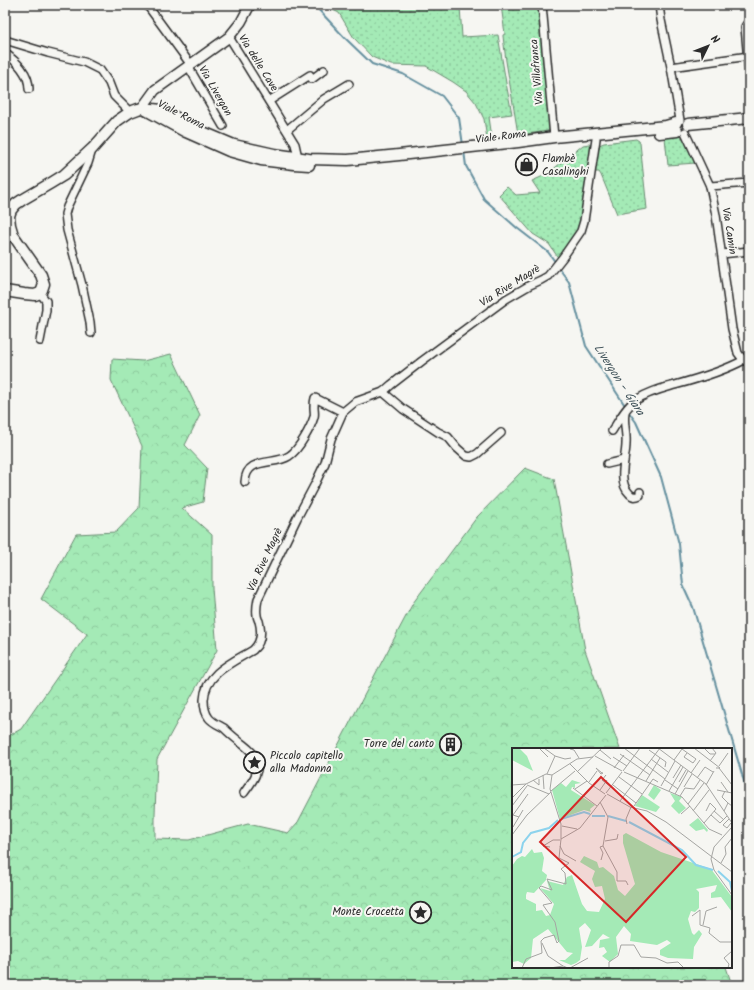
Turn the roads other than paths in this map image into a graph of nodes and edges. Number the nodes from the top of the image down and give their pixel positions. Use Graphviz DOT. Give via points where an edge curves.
graph roads {
  1 [pos="147,5"];
  2 [pos="250,5"];
  3 [pos="542,5"];
  4 [pos="659,5"];
  5 [pos="749,24"];
  6 [pos="229,37"];
  7 [pos="5,40"];
  8 [pos="5,53"];
  9 [pos="748,56"];
  10 [pos="190,65"];
  11 [pos="671,66"];
  12 [pos="324,70"];
  13 [pos="749,72"];
  14 [pos="349,84"];
  15 [pos="29,89"];
  16 [pos="269,101"];
  17 [pos="142,108"];
  18 [pos="130,112"];
  19 [pos="749,118"];
  20 [pos="223,126"];
  21 [pos="681,126"];
  22 [pos="287,130"];
  23 [pos="596,136"];
  24 [pos="554,140"];
  25 [pos="93,148"];
  26 [pos="416,156"];
  27 [pos="295,157"];
  28 [pos="749,183"];
  29 [pos="710,186"];
  30 [pos="749,251"];
  31 [pos="722,254"];
  32 [pos="5,291"];
  33 [pos="40,293"];
  34 [pos="91,333"];
  35 [pos="40,341"];
  36 [pos="747,362"];
  37 [pos="384,392"];
  38 [pos="343,412"];
  39 [pos="625,412"];
  40 [pos="612,431"];
  41 [pos="501,434"];
  42 [pos="624,460"];
  43 [pos="607,464"];
  44 [pos="245,482"];
  45 [pos="640,492"];
  46 [pos="244,793"];
  1 -- 10 [label="street, Via Livergon"];
  2 -- 6 [label="street"];
  3 -- 24 [label="street, Via Villafranca"];
  4 -- 11 [label="street, Via Camin"];
  5 -- 9 [label="street" via="745,27"];
  6 -- 10 [label="street"];
  6 -- 16 [label="street, Via delle Cave"];
  7 -- 18 [label="street" via="84,62 100,70 114,96"];
  8 -- 15 [label="street" via="27,76"];
  9 -- 11 [label="street"];
  9 -- 13 [label="street"];
  10 -- 17 [label="street" via="155,90"];
  10 -- 20 [label="street, Via Livergon"];
  11 -- 21 [label="street, Via Camin"];
  12 -- 16 [label="street, Via delle Cave" via="312,79 310,75"];
  14 -- 22 [label="street" via="324,99"];
  16 -- 22 [label="street, Via delle Cave"];
  17 -- 18 [label="main road"];
  17 -- 26 [label="main road, Viale Roma" via="186,132 230,151 262,160 324,166 355,165"];
  17 -- 27 [label="main road, Viale Roma" via="162,110 234,145"];
  18 -- 25 [label="main road" via="117,121"];
  19 -- 21 [label="main road, Viale Roma"];
  21 -- 23 [label="main road, Viale Roma"];
  21 -- 29 [label="street, Via Camin"];
  22 -- 27 [label="street, Via delle Cave" via="296,147"];
  23 -- 24 [label="main road, Viale Roma"];
  23 -- 37 [label="street, Via Rive Magrè" via="581,231 548,276 512,295"];
  24 -- 26 [label="main road, Viale Roma"];
  25 -- 33 [label="main road" via="64,175 22,200 11,210 9,216 13,235 41,275 44,284"];
  25 -- 34 [label="street" via="65,214"];
  26 -- 27 [label="main road, Viale Roma" via="348,160"];
  28 -- 29 [label="street"];
  29 -- 31 [label="street, Via Camin"];
  30 -- 31 [label="street"];
  31 -- 36 [label="street, Via Camin" via="732,329 738,353"];
  32 -- 33 [label="main road" via="35,295"];
  33 -- 35 [label="street" via="46,301"];
  36 -- 39 [label="street, Via Camin" via="641,395"];
  37 -- 38 [label="street, Via Rive Magrè" via="356,402"];
  37 -- 41 [label="street" via="403,409 448,437 466,456 472,457"];
  38 -- 44 [label="street" via="315,398 311,425 296,450 282,459 251,467 245,475"];
  38 -- 46 [label="street, Via Rive Magrè" via="331,439 325,463 258,599 256,616 262,634 257,646 213,676 204,696 204,708 208,717 254,754 257,761 255,778"];
  39 -- 40 [label="street, Via Camin"];
  39 -- 42 [label="street"];
  42 -- 43 [label="street"];
  42 -- 45 [label="street" via="622,478 627,491 635,496 640,495"];
}
